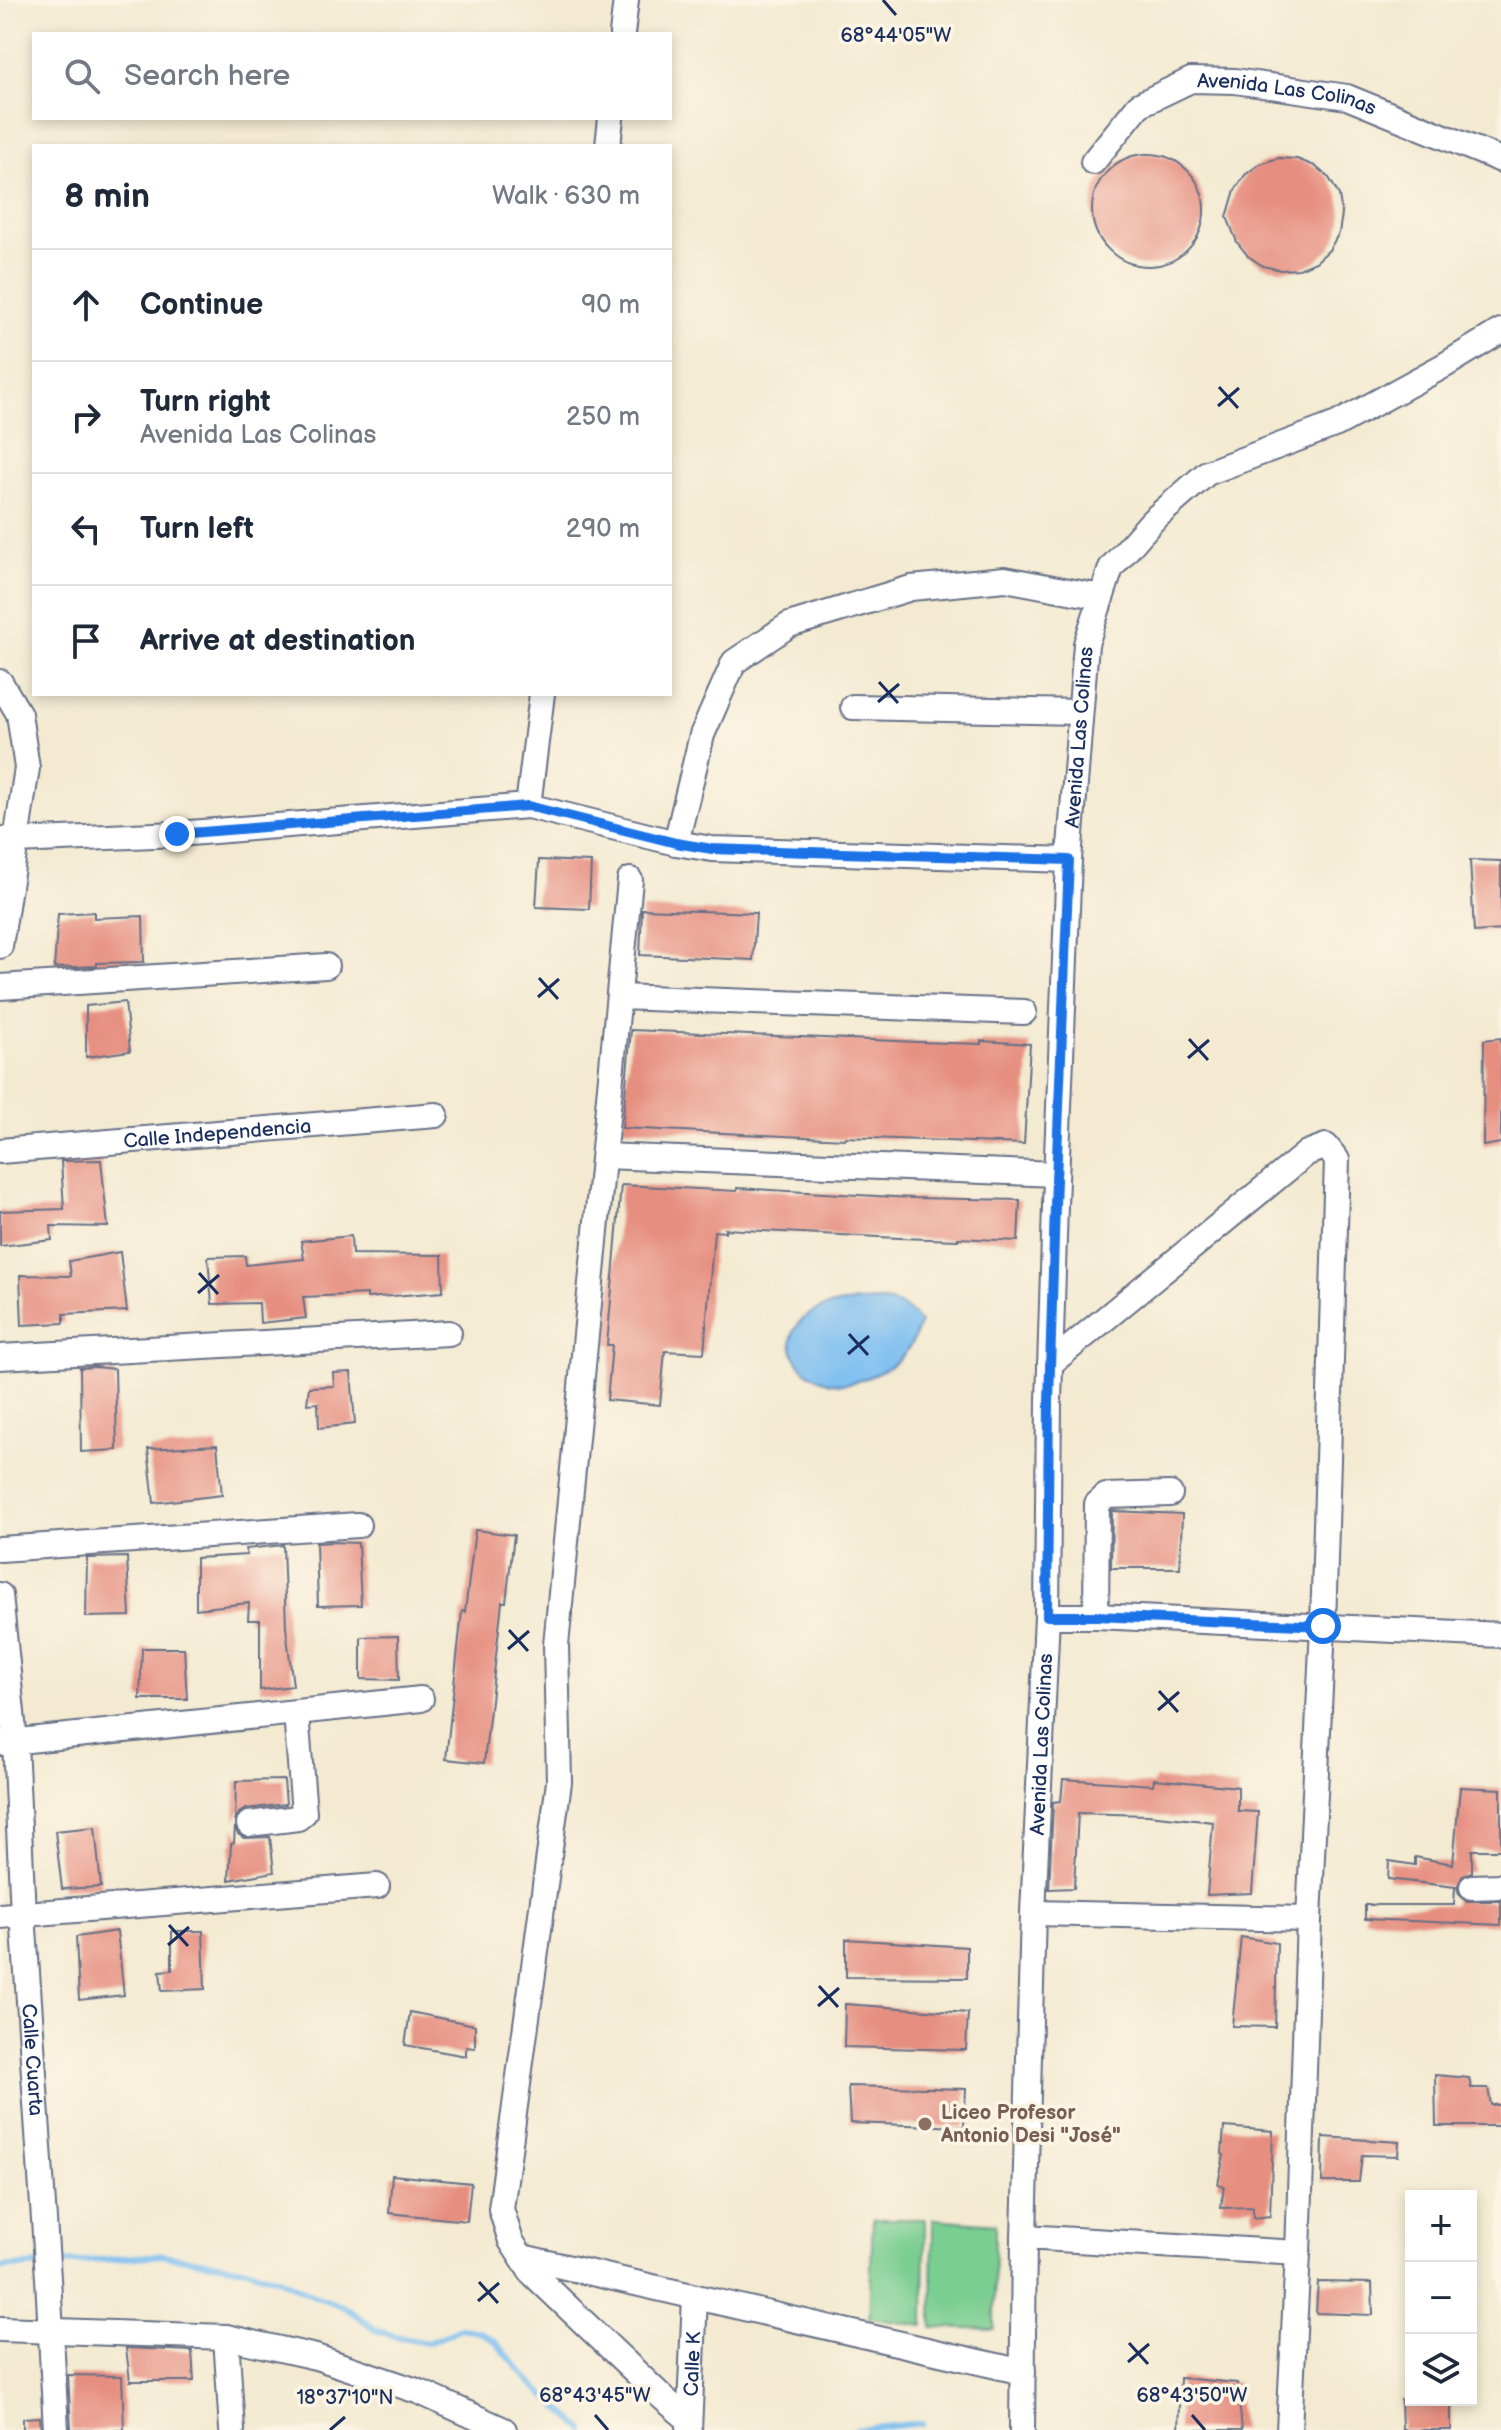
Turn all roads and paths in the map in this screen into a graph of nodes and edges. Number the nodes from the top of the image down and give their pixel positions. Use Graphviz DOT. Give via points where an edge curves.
graph roads {
  1 [pos="626,0"];
  2 [pos="622,32"];
  3 [pos="611,120"];
  4 [pos="608,144"];
  5 [pos="1501,160"];
  6 [pos="1093,162"];
  7 [pos="1501,331"];
  8 [pos="1101,597"];
  9 [pos="0,682"];
  10 [pos="542,696"];
  11 [pos="853,707"];
  12 [pos="1080,712"];
  13 [pos="528,806"];
  14 [pos="8,840"];
  15 [pos="676,843"];
  16 [pos="1069,860"];
  17 [pos="630,880"];
  18 [pos="0,946"];
  19 [pos="326,966"];
  20 [pos="0,987"];
  21 [pos="619,997"];
  22 [pos="1024,1012"];
  23 [pos="436,1115"];
  24 [pos="0,1151"];
  25 [pos="604,1156"];
  26 [pos="1056,1174"];
  27 [pos="449,1333"];
  28 [pos="0,1357"];
  29 [pos="1050,1364"];
  30 [pos="1170,1494"];
  31 [pos="358,1525"];
  32 [pos="0,1549"];
  33 [pos="0,1595"];
  34 [pos="1047,1616"];
  35 [pos="1096,1616"];
  36 [pos="1323,1626"];
  37 [pos="1501,1635"];
  38 [pos="421,1699"];
  39 [pos="296,1713"];
  40 [pos="7,1743"];
  41 [pos="249,1824"];
  42 [pos="377,1886"];
  43 [pos="1501,1886"];
  44 [pos="1472,1887"];
  45 [pos="1033,1913"];
  46 [pos="12,1915"];
  47 [pos="1309,1919"];
  48 [pos="1024,2237"];
  49 [pos="1298,2253"];
  50 [pos="522,2257"];
  51 [pos="695,2297"];
  52 [pos="0,2329"];
  53 [pos="50,2332"];
  54 [pos="226,2337"];
  55 [pos="1023,2372"];
  56 [pos="688,2424"];
  57 [pos="56,2430"];
  58 [pos="232,2430"];
  59 [pos="504,2430"];
  60 [pos="1022,2430"];
  61 [pos="1289,2430"];
  1 -- 2 [label="street"];
  3 -- 4 [label="street"];
  5 -- 6 [label="street, Avenida Las Colinas" via="1347,97 1191,80 1139,105"];
  7 -- 8 [label="street, Avenida Las Colinas" via="1337,424 1207,473 1152,521 1111,568"];
  8 -- 12 [label="street, Avenida Las Colinas" via="1086,644"];
  8 -- 15 [label="street" via="1005,579 911,588 789,625 734,662 702,735"];
  9 -- 14 [label="street" via="19,714 27,768"];
  10 -- 13 [label="street"];
  11 -- 12 [label="street"];
  12 -- 16 [label="street, Avenida Las Colinas"];
  13 -- 14 [label="street" via="177,834"];
  13 -- 15 [label="street"];
  14 -- 18 [label="street"];
  15 -- 16 [label="street" via="712,849"];
  16 -- 26 [label="street, Avenida Las Colinas"];
  17 -- 21 [label="street"];
  19 -- 20 [label="street"];
  21 -- 22 [label="street"];
  21 -- 25 [label="street"];
  23 -- 24 [label="street, Calle Independencia"];
  25 -- 26 [label="street"];
  25 -- 50 [label="street" via="556,1645 559,1782 501,2209"];
  26 -- 29 [label="street, Avenida Las Colinas"];
  27 -- 28 [label="street"];
  29 -- 34 [label="street, Avenida Las Colinas"];
  29 -- 36 [label="street" via="1307,1153 1326,1146 1337,1160"];
  30 -- 35 [label="street" via="1106,1496 1097,1504"];
  31 -- 32 [label="street"];
  33 -- 40 [label="street, Calle Cuarta"];
  34 -- 35 [label="street"];
  34 -- 45 [label="street, Avenida Las Colinas"];
  35 -- 36 [label="street"];
  36 -- 37 [label="street"];
  36 -- 47 [label="street"];
  38 -- 39 [label="street"];
  39 -- 40 [label="street"];
  39 -- 41 [label="street" via="304,1813"];
  40 -- 46 [label="street, Calle Cuarta"];
  42 -- 46 [label="street"];
  43 -- 44 [label="street"];
  45 -- 47 [label="street"];
  45 -- 48 [label="street, Avenida Las Colinas"];
  46 -- 53 [label="street, Calle Cuarta" via="47,2251"];
  47 -- 49 [label="street"];
  48 -- 49 [label="street"];
  48 -- 55 [label="street, Avenida Las Colinas"];
  49 -- 61 [label="street"];
  50 -- 51 [label="street"];
  50 -- 56 [label="street" via="531,2272"];
  51 -- 55 [label="street"];
  51 -- 56 [label="street, Calle K"];
  52 -- 53 [label="street"];
  53 -- 54 [label="street"];
  53 -- 57 [label="street, Calle Cuarta"];
  54 -- 58 [label="street"];
  54 -- 59 [label="street" via="316,2357 420,2392"];
  55 -- 60 [label="street, Avenida Las Colinas"];
}
